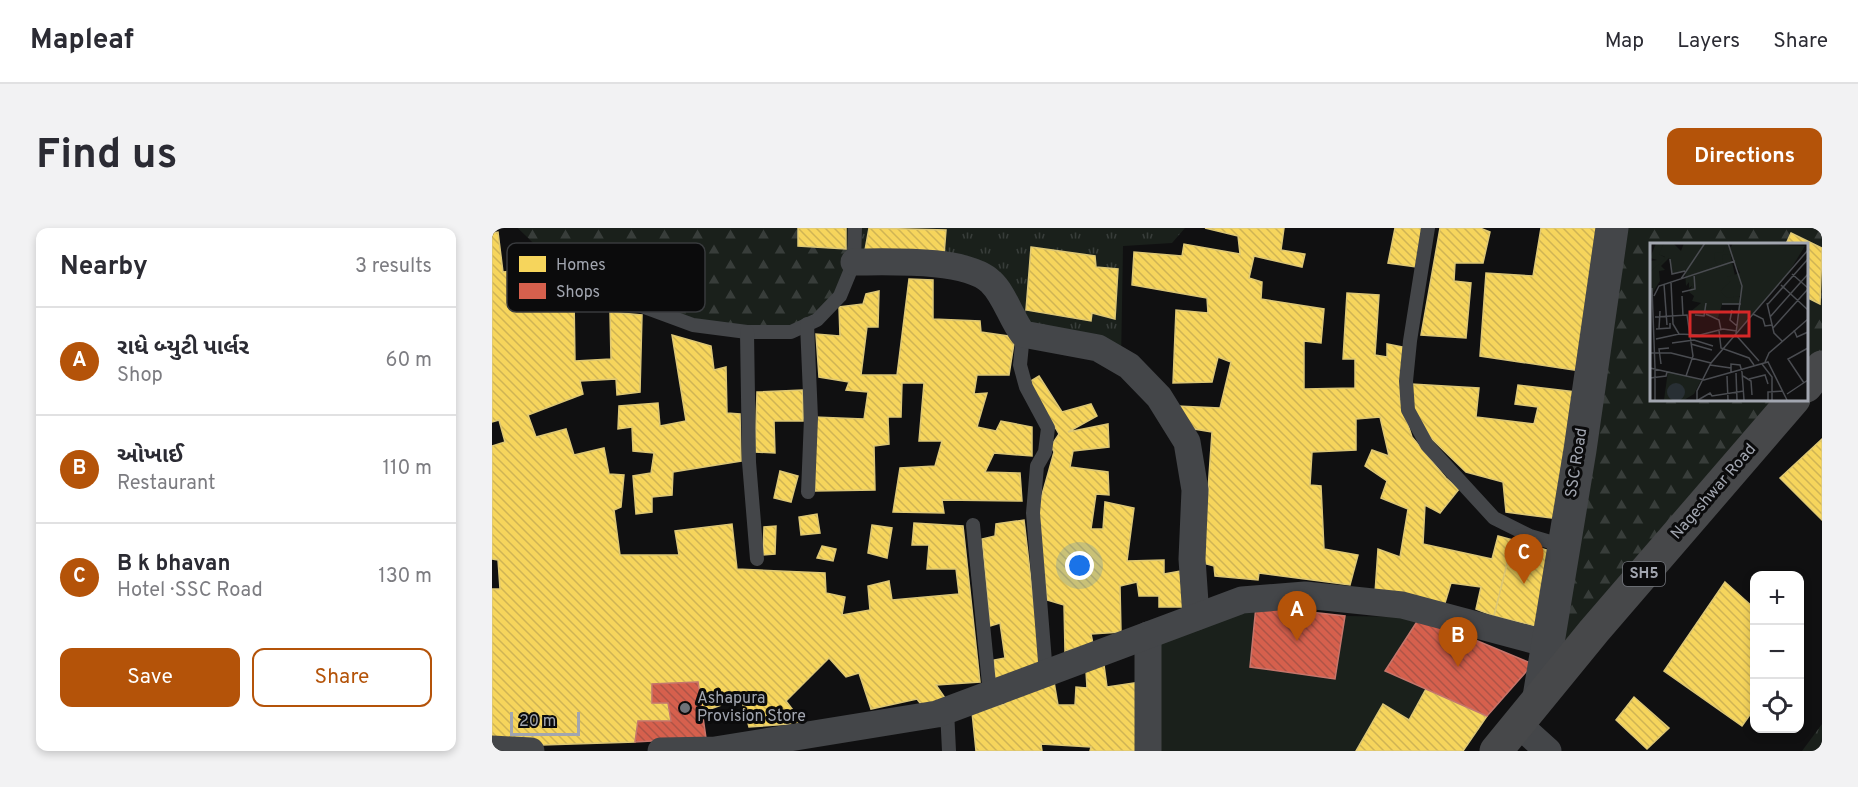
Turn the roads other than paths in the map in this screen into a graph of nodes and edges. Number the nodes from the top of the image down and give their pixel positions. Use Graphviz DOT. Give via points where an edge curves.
graph roads {
  1 [pos="855,228"];
  2 [pos="1428,228"];
  3 [pos="1612,228"];
  4 [pos="854,262"];
  5 [pos="658,312"];
  6 [pos="807,324"];
  7 [pos="747,332"];
  8 [pos="1023,334"];
  9 [pos="1822,367"];
  10 [pos="1807,385"];
  11 [pos="1793,400"];
  12 [pos="808,492"];
  13 [pos="973,525"];
  14 [pos="1564,546"];
  15 [pos="758,559"];
  16 [pos="1196,617"];
  17 [pos="1148,635"];
  18 [pos="1548,644"];
  19 [pos="1046,674"];
  20 [pos="990,694"];
  21 [pos="1539,697"];
  22 [pos="947,710"];
  23 [pos="1517,723"];
  24 [pos="806,743"];
  25 [pos="492,749"];
  26 [pos="531,751"];
  27 [pos="662,751"];
  28 [pos="949,751"];
  29 [pos="1148,751"];
  30 [pos="1496,751"];
  31 [pos="1548,751"];
  1 -- 4 [label="lane"];
  2 -- 14 [label="lane" via="1410,341 1408,410 1426,445 1494,518 1530,536"];
  3 -- 14 [label="street, SSC Road"];
  4 -- 6 [label="lane" via="840,296 817,320"];
  4 -- 8 [label="street" via="919,262 969,270 991,282"];
  5 -- 7 [label="lane" via="693,325"];
  6 -- 7 [label="lane" via="791,332"];
  6 -- 12 [label="lane" via="811,418"];
  7 -- 15 [label="lane" via="749,462"];
  8 -- 16 [label="street" via="1098,348 1129,366 1160,397 1187,442 1195,490 1192,559"];
  8 -- 19 [label="lane" via="1020,364 1026,387 1048,428 1045,452 1037,466 1033,513"];
  9 -- 10 [label="main road"];
  11 -- 21 [label="main road, Nageshwar Road / SH5"];
  13 -- 20 [label="lane"];
  14 -- 18 [label="street, SSC Road"];
  16 -- 17 [label="street"];
  16 -- 18 [label="street" via="1242,600 1305,595 1402,605"];
  17 -- 19 [label="street"];
  17 -- 29 [label="street"];
  18 -- 21 [label="street, SSC Road"];
  19 -- 20 [label="street"];
  20 -- 22 [label="street"];
  21 -- 23 [label="main road, Nageshwar Road / SH5"];
  22 -- 24 [label="street"];
  22 -- 28 [label="lane"];
  23 -- 30 [label="main road, Nageshwar Road / SH5"];
  23 -- 31 [label="street"];
  24 -- 27 [label="street"];
  25 -- 26 [label="street"];
}
